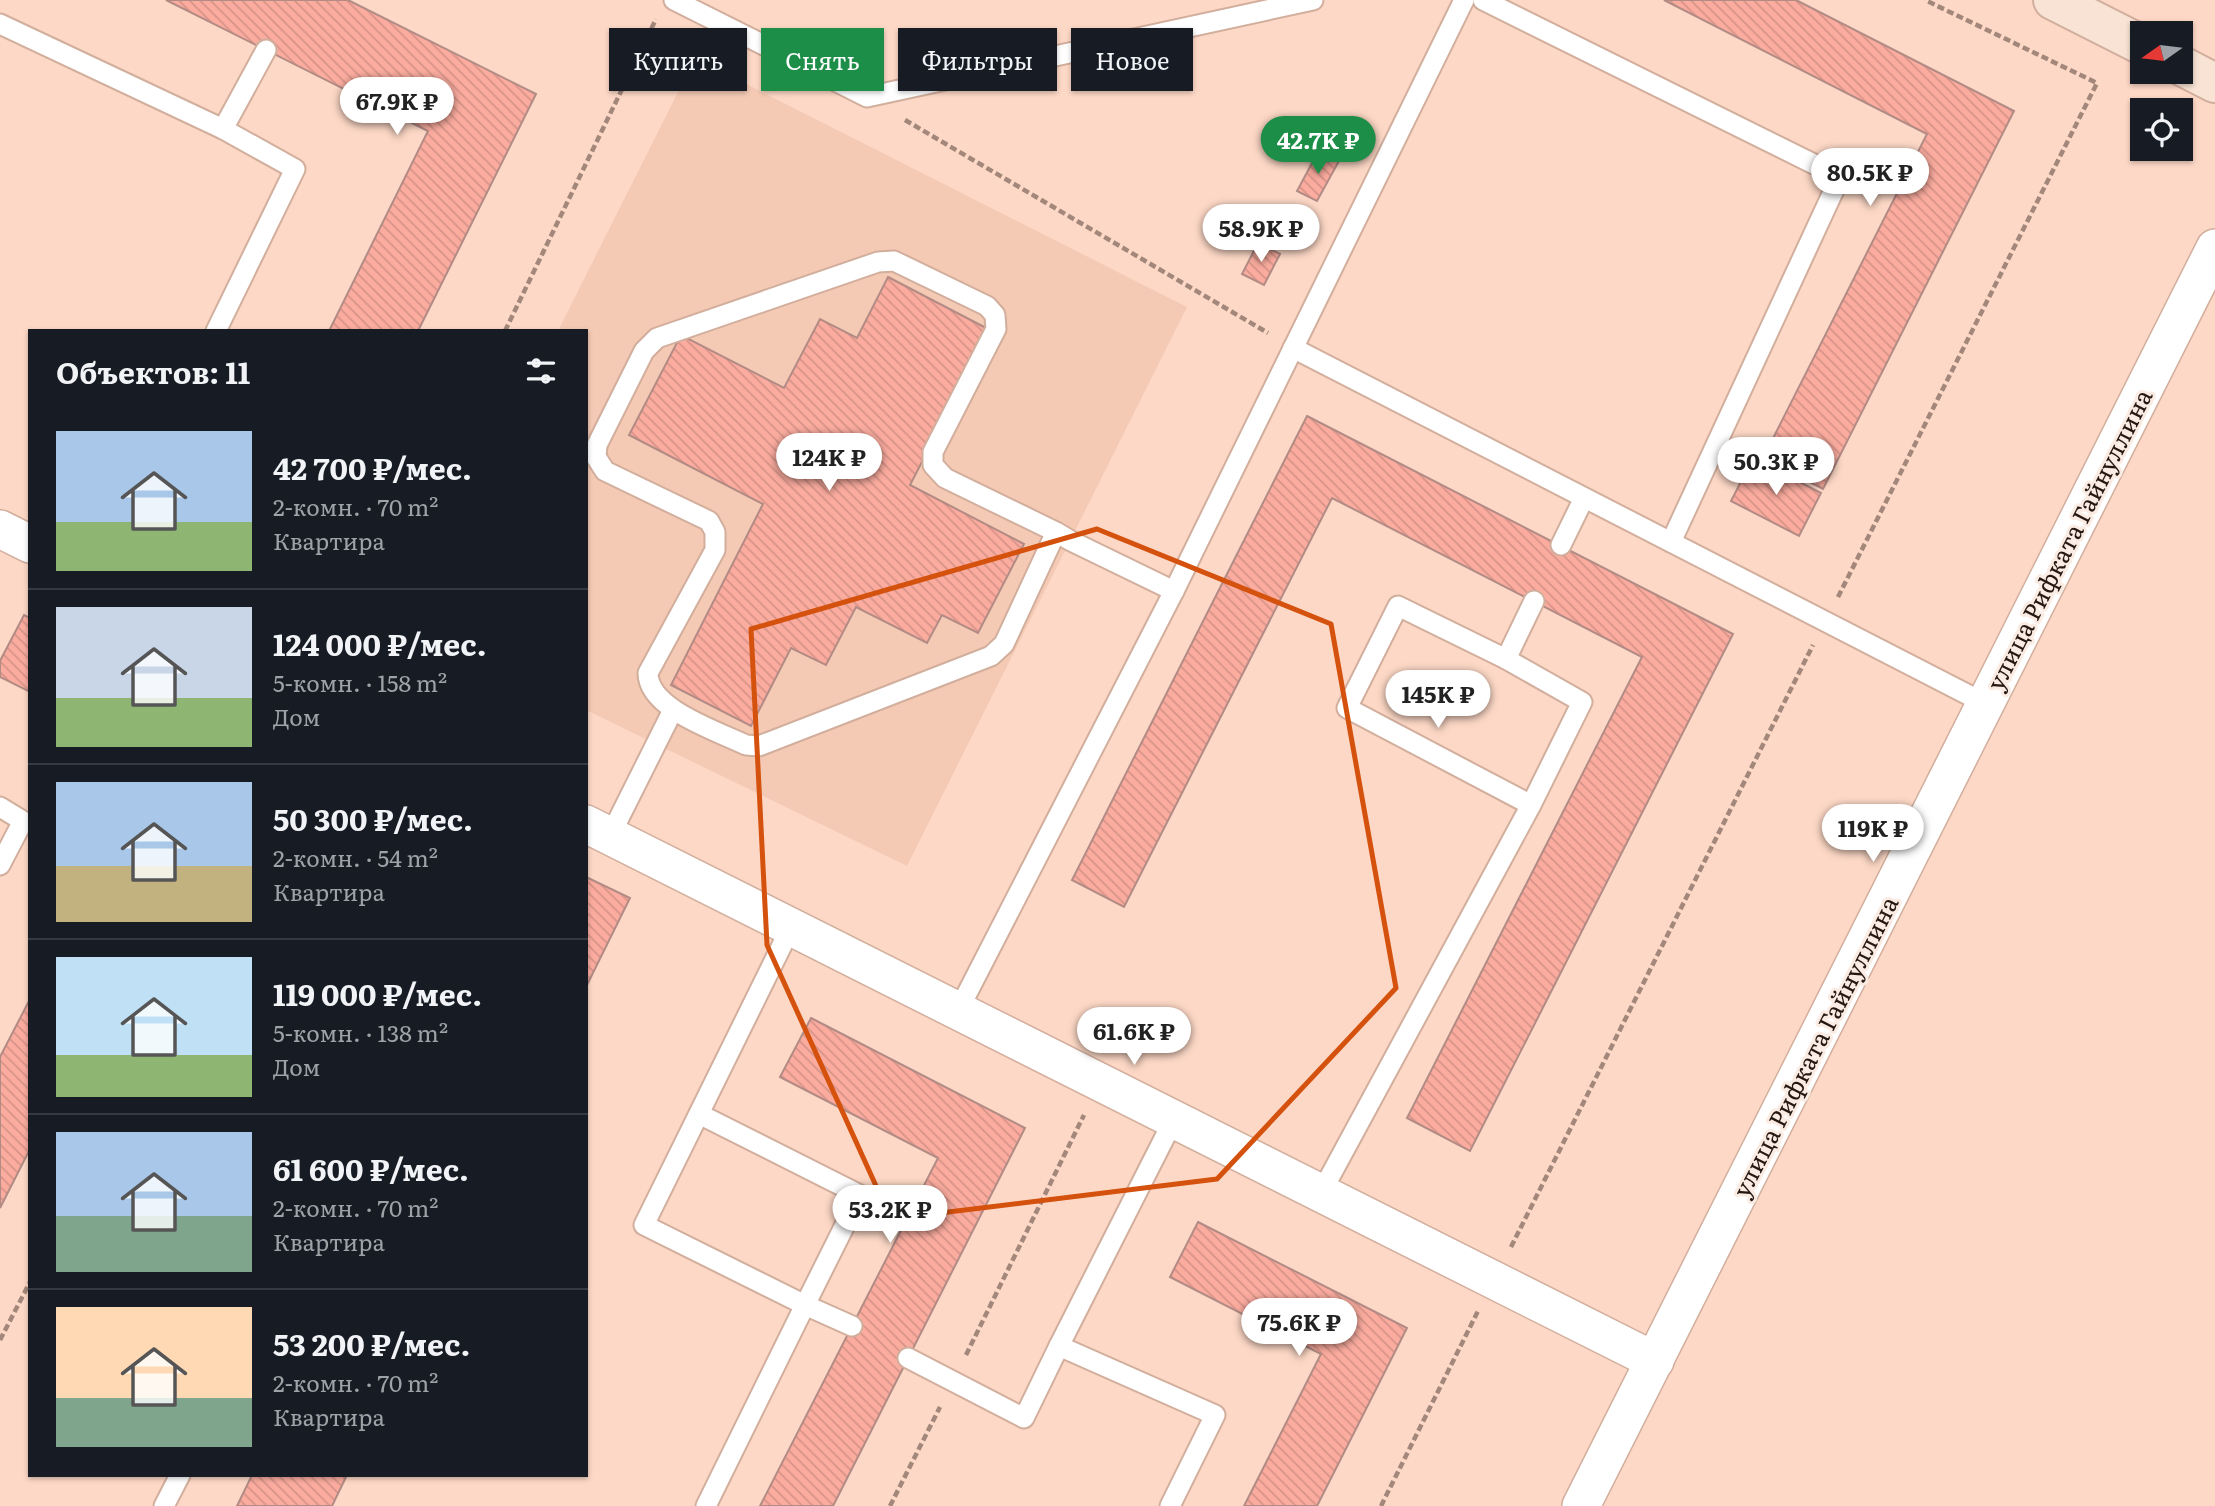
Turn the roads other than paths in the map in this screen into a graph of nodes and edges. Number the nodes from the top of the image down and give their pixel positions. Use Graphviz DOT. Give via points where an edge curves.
graph roads {
  1 [pos="1312,0"];
  2 [pos="1464,0"];
  3 [pos="1483,0"];
  4 [pos="2053,0"];
  5 [pos="666,6"];
  6 [pos="0,24"];
  7 [pos="2130,39"];
  8 [pos="266,50"];
  9 [pos="2193,72"];
  10 [pos="2215,83"];
  11 [pos="223,130"];
  12 [pos="2215,248"];
  13 [pos="217,329"];
  14 [pos="1293,348"];
  15 [pos="1584,498"];
  16 [pos="0,529"];
  17 [pos="1056,533"];
  18 [pos="1671,542"];
  19 [pos="28,543"];
  20 [pos="1561,545"];
  21 [pos="1174,591"];
  22 [pos="1534,601"];
  23 [pos="1506,659"];
  24 [pos="1986,704"];
  25 [pos="673,710"];
  26 [pos="1531,805"];
  27 [pos="0,807"];
  28 [pos="598,830"];
  29 [pos="0,865"];
  30 [pos="791,927"];
  31 [pos="958,1011"];
  32 [pos="699,1114"];
  33 [pos="1174,1119"];
  34 [pos="1321,1194"];
  35 [pos="804,1305"];
  36 [pos="852,1326"];
  37 [pos="1059,1346"];
  38 [pos="908,1357"];
  39 [pos="1655,1361"];
  40 [pos="179,1477"];
  41 [pos="164,1506"];
  42 [pos="706,1506"];
  43 [pos="1170,1506"];
  44 [pos="1581,1506"];
  1 -- 5 [label="lane" via="867,97"];
  2 -- 14 [label="lane"];
  3 -- 18 [label="lane" via="1840,177"];
  4 -- 7 [label="street"];
  6 -- 11 [label="lane"];
  8 -- 11 [label="lane"];
  9 -- 10 [label="street"];
  11 -- 13 [label="lane" via="295,169"];
  12 -- 24 [label="street, улица Рифката Гайнуллина"];
  14 -- 15 [label="lane"];
  14 -- 21 [label="lane"];
  15 -- 18 [label="lane"];
  15 -- 20 [label="lane"];
  16 -- 19 [label="street"];
  17 -- 21 [label="lane"];
  17 -- 25 [label="lane" via="1004,644 991,656 759,746 746,745"];
  17 -- 25 [label="lane" via="945,478 933,465 933,452 996,329 995,315 987,306 894,261 878,262 657,338 644,351 597,445 596,457 605,471 709,521 715,532 715,550 648,673 653,693"];
  18 -- 24 [label="lane"];
  21 -- 31 [label="lane"];
  22 -- 23 [label="lane"];
  23 -- 26 [label="lane" via="1582,702"];
  23 -- 26 [label="lane" via="1398,606 1347,708"];
  24 -- 39 [label="street, улица Рифката Гайнуллина"];
  25 -- 28 [label="lane"];
  26 -- 34 [label="lane"];
  27 -- 29 [label="lane" via="23,821"];
  28 -- 30 [label="street"];
  30 -- 31 [label="street"];
  30 -- 32 [label="lane"];
  31 -- 33 [label="street"];
  32 -- 35 [label="lane" via="644,1225"];
  32 -- 35 [label="lane" via="860,1195"];
  33 -- 34 [label="street"];
  33 -- 37 [label="lane"];
  34 -- 39 [label="street"];
  35 -- 36 [label="lane"];
  35 -- 42 [label="lane"];
  37 -- 38 [label="lane" via="1024,1418"];
  37 -- 43 [label="lane" via="1215,1415"];
  39 -- 44 [label="street, улица Рифката Гайнуллина"];
  40 -- 41 [label="lane"];
}
